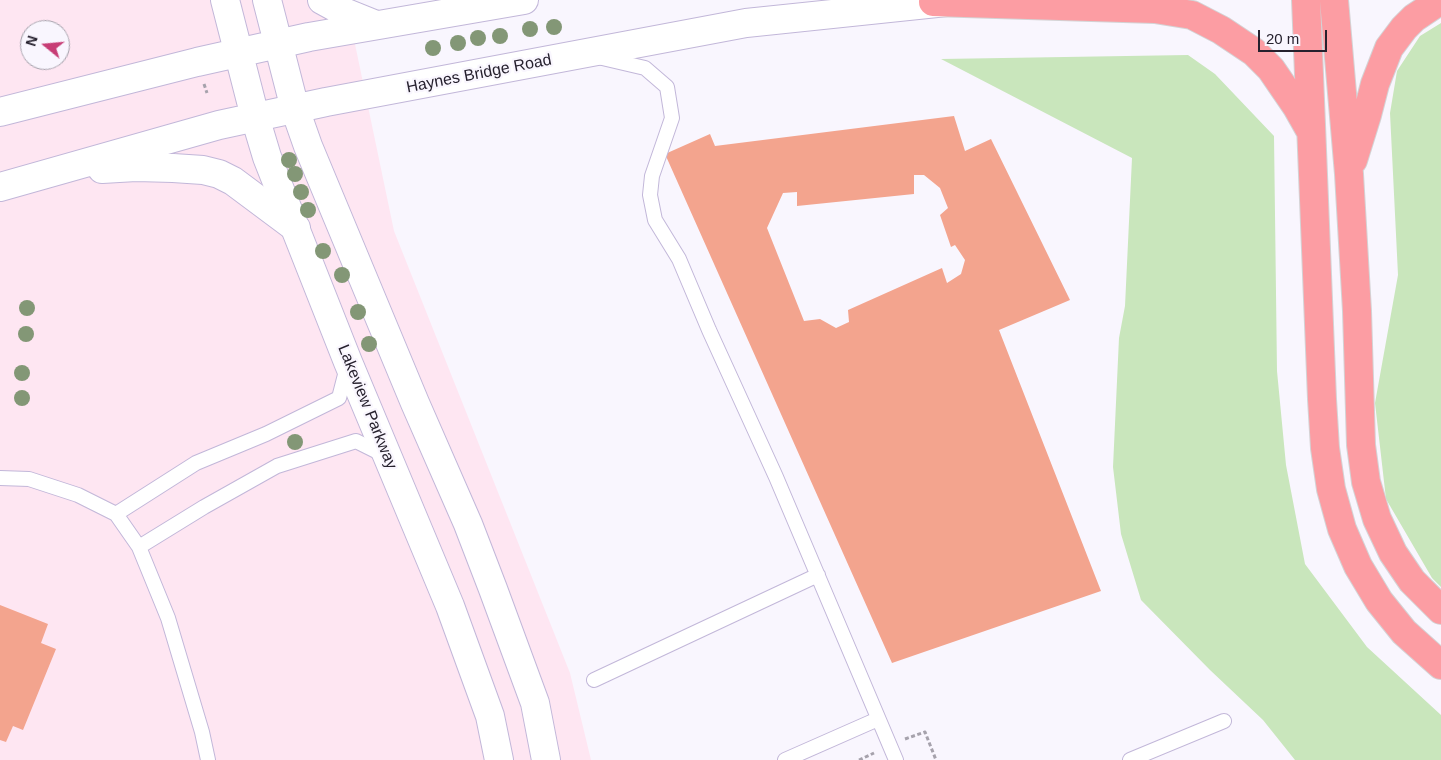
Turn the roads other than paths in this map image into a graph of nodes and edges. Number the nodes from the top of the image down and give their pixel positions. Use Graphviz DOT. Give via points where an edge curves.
graph roads {
  1 [pos="225,0"];
  2 [pos="267,0"];
  3 [pos="322,0"];
  4 [pos="524,0"];
  5 [pos="965,0"];
  6 [pos="1306,0"];
  7 [pos="1334,0"];
  8 [pos="1441,0"];
  9 [pos="933,2"];
  10 [pos="376,25"];
  11 [pos="278,44"];
  12 [pos="238,53"];
  13 [pos="585,54"];
  14 [pos="295,109"];
  15 [pos="0,112"];
  16 [pos="255,117"];
  17 [pos="1312,133"];
  18 [pos="48,172"];
  19 [pos="1349,174"];
  20 [pos="0,187"];
  21 [pos="296,228"];
  22 [pos="348,362"];
  23 [pos="387,456"];
  24 [pos="0,478"];
  25 [pos="116,514"];
  26 [pos="139,547"];
  27 [pos="818,575"];
  28 [pos="1441,610"];
  29 [pos="1441,665"];
  30 [pos="594,680"];
  31 [pos="878,718"];
  32 [pos="1224,721"];
  33 [pos="208,760"];
  34 [pos="498,760"];
  35 [pos="546,760"];
  36 [pos="785,760"];
  37 [pos="896,760"];
  38 [pos="1130,760"];
  1 -- 12 [label="main road, Lakeview Parkway"];
  2 -- 11 [label="main road"];
  3 -- 10 [label="main road"];
  4 -- 10 [label="main road"];
  5 -- 9 [label="main road, Haynes Bridge Road"];
  6 -- 17 [label="highway"];
  7 -- 19 [label="highway"];
  8 -- 19 [label="highway" via="1414,18 1389,48"];
  9 -- 13 [label="main road, Haynes Bridge Road" via="746,23"];
  9 -- 17 [label="highway" via="1156,9 1192,15 1254,52 1280,81"];
  10 -- 11 [label="main road"];
  11 -- 12 [label="main road"];
  11 -- 14 [label="main road"];
  12 -- 15 [label="main road"];
  12 -- 16 [label="main road, Lakeview Parkway"];
  13 -- 14 [label="main road, Haynes Bridge Road"];
  13 -- 27 [label="lane" via="646,68 667,87 672,118 652,176 650,195 655,220 679,259"];
  14 -- 16 [label="main road, Haynes Bridge Road"];
  14 -- 35 [label="main road" via="490,581 535,703"];
  16 -- 18 [label="main road, Haynes Bridge Road"];
  16 -- 21 [label="main road, Lakeview Parkway" via="267,157"];
  17 -- 29 [label="highway" via="1322,399 1331,489 1342,529 1358,566 1379,601 1404,632"];
  18 -- 20 [label="main road, Haynes Bridge Road"];
  18 -- 21 [label="main road" via="136,167 211,172 233,181"];
  19 -- 28 [label="highway" via="1361,445 1366,482 1377,519 1393,553 1412,581"];
  21 -- 22 [label="main road, Lakeview Parkway"];
  22 -- 23 [label="main road, Lakeview Parkway"];
  22 -- 25 [label="lane" via="339,398 266,434 196,463"];
  23 -- 26 [label="lane" via="356,441 277,466"];
  23 -- 34 [label="main road, Lakeview Parkway" via="457,624 490,716"];
  24 -- 25 [label="lane" via="29,479 78,495"];
  25 -- 26 [label="lane"];
  26 -- 33 [label="lane" via="168,618"];
  27 -- 30 [label="lane"];
  27 -- 31 [label="lane"];
  31 -- 36 [label="lane"];
  31 -- 37 [label="lane"];
  32 -- 38 [label="lane"];
}
